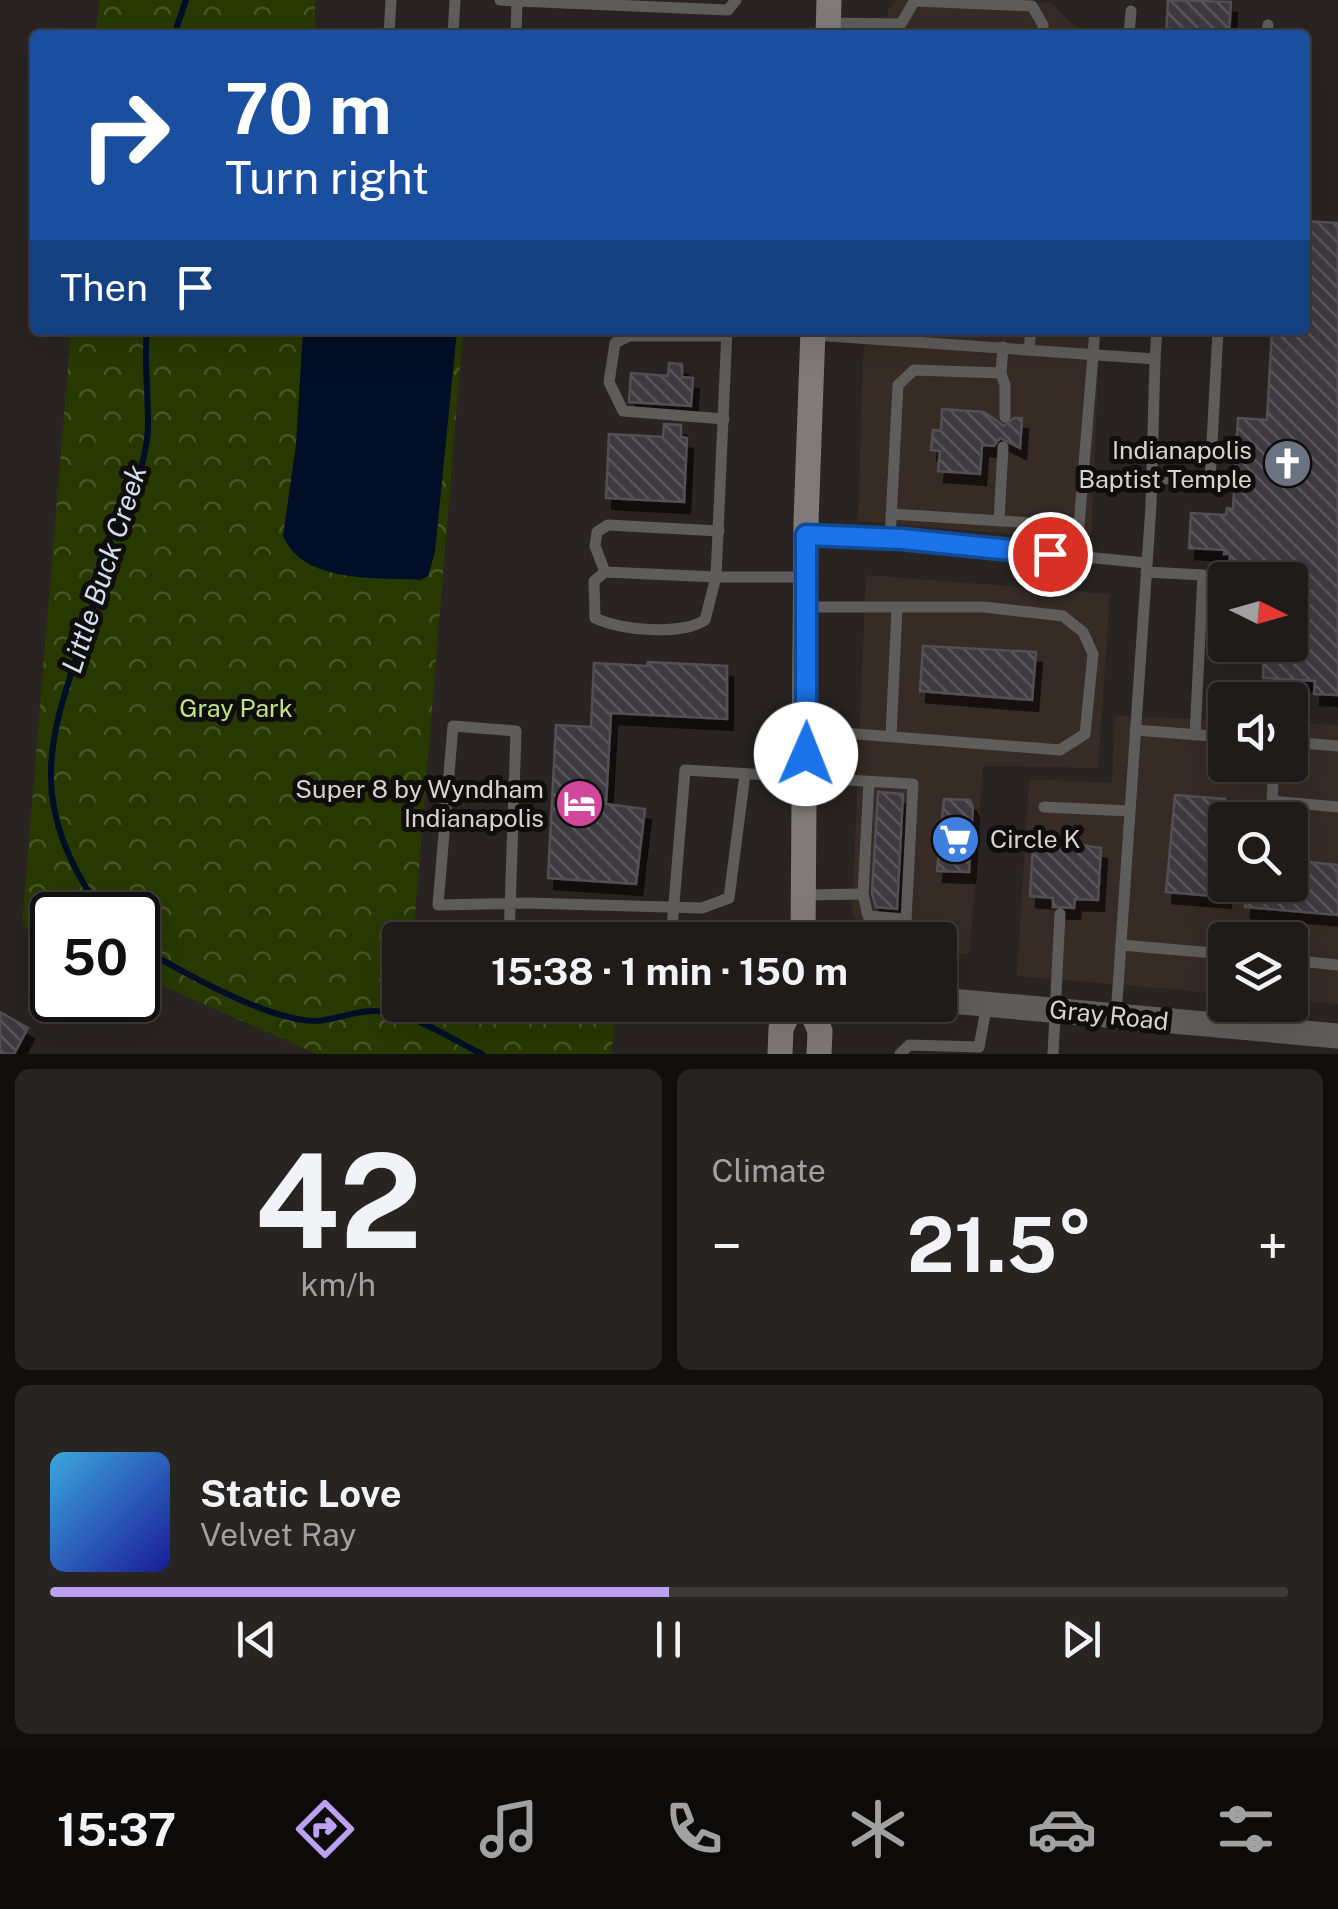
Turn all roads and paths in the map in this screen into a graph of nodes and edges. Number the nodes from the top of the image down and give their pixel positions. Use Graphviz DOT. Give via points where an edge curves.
graph roads {
  1 [pos="392,0"];
  2 [pos="455,0"];
  3 [pos="500,0"];
  4 [pos="736,0"];
  5 [pos="915,0"];
  6 [pos="518,1"];
  7 [pos="549,1"];
  8 [pos="1035,3"];
  9 [pos="1131,11"];
  10 [pos="828,19"];
  11 [pos="901,29"];
  12 [pos="390,30"];
  13 [pos="453,30"];
  14 [pos="516,30"];
  15 [pos="1044,30"];
  16 [pos="1130,30"];
  17 [pos="662,335"];
  18 [pos="727,335"];
  19 [pos="813,335"];
  20 [pos="890,335"];
  21 [pos="1031,335"];
  22 [pos="1095,335"];
  23 [pos="1157,335"];
  24 [pos="1218,335"];
  25 [pos="1003,347"];
  26 [pos="1030,350"];
  27 [pos="1094,357"];
  28 [pos="1155,359"];
  29 [pos="1001,372"];
  30 [pos="1004,417"];
  31 [pos="724,419"];
  32 [pos="1002,447"];
  33 [pos="1151,478"];
  34 [pos="891,514"];
  35 [pos="999,521"];
  36 [pos="1078,526"];
  37 [pos="719,531"];
  38 [pos="806,535"];
  39 [pos="890,539"];
  40 [pos="1076,557"];
  41 [pos="1146,567"];
  42 [pos="605,572"];
  43 [pos="716,577"];
  44 [pos="806,578"];
  45 [pos="806,607"];
  46 [pos="897,609"];
  47 [pos="806,730"];
  48 [pos="1135,730"];
  49 [pos="891,734"];
  50 [pos="1195,735"];
  51 [pos="1208,736"];
  52 [pos="1308,744"];
  53 [pos="1338,746"];
  54 [pos="745,774"];
  55 [pos="806,778"];
  56 [pos="869,782"];
  57 [pos="1273,782"];
  58 [pos="1044,807"];
  59 [pos="1338,807"];
  60 [pos="1130,810"];
  61 [pos="863,894"];
  62 [pos="805,895"];
  63 [pos="508,905"];
  64 [pos="674,906"];
  65 [pos="1060,914"];
  66 [pos="906,920"];
  67 [pos="508,922"];
  68 [pos="673,922"];
  69 [pos="804,922"];
  70 [pos="1120,945"];
  71 [pos="1208,953"];
  72 [pos="1308,962"];
  73 [pos="1338,965"];
  74 [pos="957,1001"];
  75 [pos="987,1004"];
  76 [pos="1052,1009"];
  77 [pos="1116,1016"];
  78 [pos="785,1022"];
  79 [pos="816,1022"];
  80 [pos="1338,1036"];
  81 [pos="780,1054"];
  82 [pos="819,1054"];
  83 [pos="900,1054"];
  84 [pos="1054,1054"];
  1 -- 12 [label="lane"];
  2 -- 13 [label="lane"];
  3 -- 6 [label="lane"];
  4 -- 7 [label="lane" via="728,10"];
  5 -- 8 [label="lane"];
  5 -- 11 [label="lane"];
  6 -- 7 [label="lane"];
  6 -- 14 [label="lane"];
  8 -- 15 [label="lane"];
  9 -- 16 [label="lane"];
  10 -- 11 [label="lane"];
  17 -- 31 [label="lane" via="615,343 609,382 623,411"];
  18 -- 31 [label="lane"];
  19 -- 38 [label="main road"];
  20 -- 25 [label="lane"];
  21 -- 26 [label="lane"];
  22 -- 27 [label="lane"];
  23 -- 28 [label="lane"];
  24 -- 33 [label="lane" via="1210,480"];
  25 -- 26 [label="lane"];
  25 -- 29 [label="lane"];
  26 -- 27 [label="lane"];
  27 -- 28 [label="lane"];
  27 -- 36 [label="lane"];
  28 -- 33 [label="lane"];
  29 -- 30 [label="lane"];
  29 -- 34 [label="lane" via="914,370 898,385"];
  31 -- 37 [label="lane"];
  32 -- 35 [label="lane"];
  33 -- 41 [label="lane"];
  34 -- 35 [label="lane"];
  34 -- 39 [label="lane"];
  35 -- 36 [label="lane"];
  36 -- 40 [label="lane"];
  37 -- 42 [label="lane" via="608,525 597,532 595,546"];
  37 -- 43 [label="lane"];
  38 -- 39 [label="lane"];
  38 -- 44 [label="main road"];
  39 -- 40 [label="lane"];
  40 -- 41 [label="lane"];
  41 -- 48 [label="lane"];
  41 -- 50 [label="lane" via="1204,575"];
  42 -- 43 [label="lane"];
  42 -- 43 [label="lane" via="594,581 595,618 609,625 692,629 704,620"];
  43 -- 44 [label="lane"];
  44 -- 45 [label="main road"];
  45 -- 46 [label="lane"];
  45 -- 47 [label="main road"];
  46 -- 49 [label="lane"];
  46 -- 49 [label="lane" via="984,607 1062,616 1083,632 1092,654 1085,734 1060,750"];
  47 -- 49 [label="lane"];
  47 -- 55 [label="main road"];
  48 -- 50 [label="lane"];
  48 -- 60 [label="lane"];
  50 -- 51 [label="lane"];
  52 -- 53 [label="lane"];
  54 -- 55 [label="lane"];
  54 -- 64 [label="lane" via="729,898 702,908"];
  54 -- 64 [label="lane" via="686,770"];
  55 -- 56 [label="lane"];
  55 -- 62 [label="main road"];
  56 -- 61 [label="lane"];
  56 -- 66 [label="lane" via="916,787"];
  57 -- 59 [label="lane" via="1272,801"];
  58 -- 60 [label="lane"];
  60 -- 70 [label="lane"];
  61 -- 62 [label="lane"];
  61 -- 66 [label="lane" via="868,916"];
  62 -- 69 [label="main road"];
  63 -- 63 [label="lane" via="516,731 453,726 438,905"];
  63 -- 64 [label="lane"];
  63 -- 67 [label="lane"];
  64 -- 68 [label="lane"];
  65 -- 76 [label="lane"];
  70 -- 71 [label="lane"];
  70 -- 77 [label="lane"];
  72 -- 73 [label="lane"];
  74 -- 75 [label="street, Gray Road"];
  75 -- 76 [label="street, Gray Road"];
  75 -- 83 [label="lane" via="980,1046 909,1045"];
  76 -- 77 [label="street, Gray Road"];
  76 -- 84 [label="lane"];
  77 -- 80 [label="street, Gray Road"];
  78 -- 81 [label="main road"];
  79 -- 82 [label="main road"];
}
